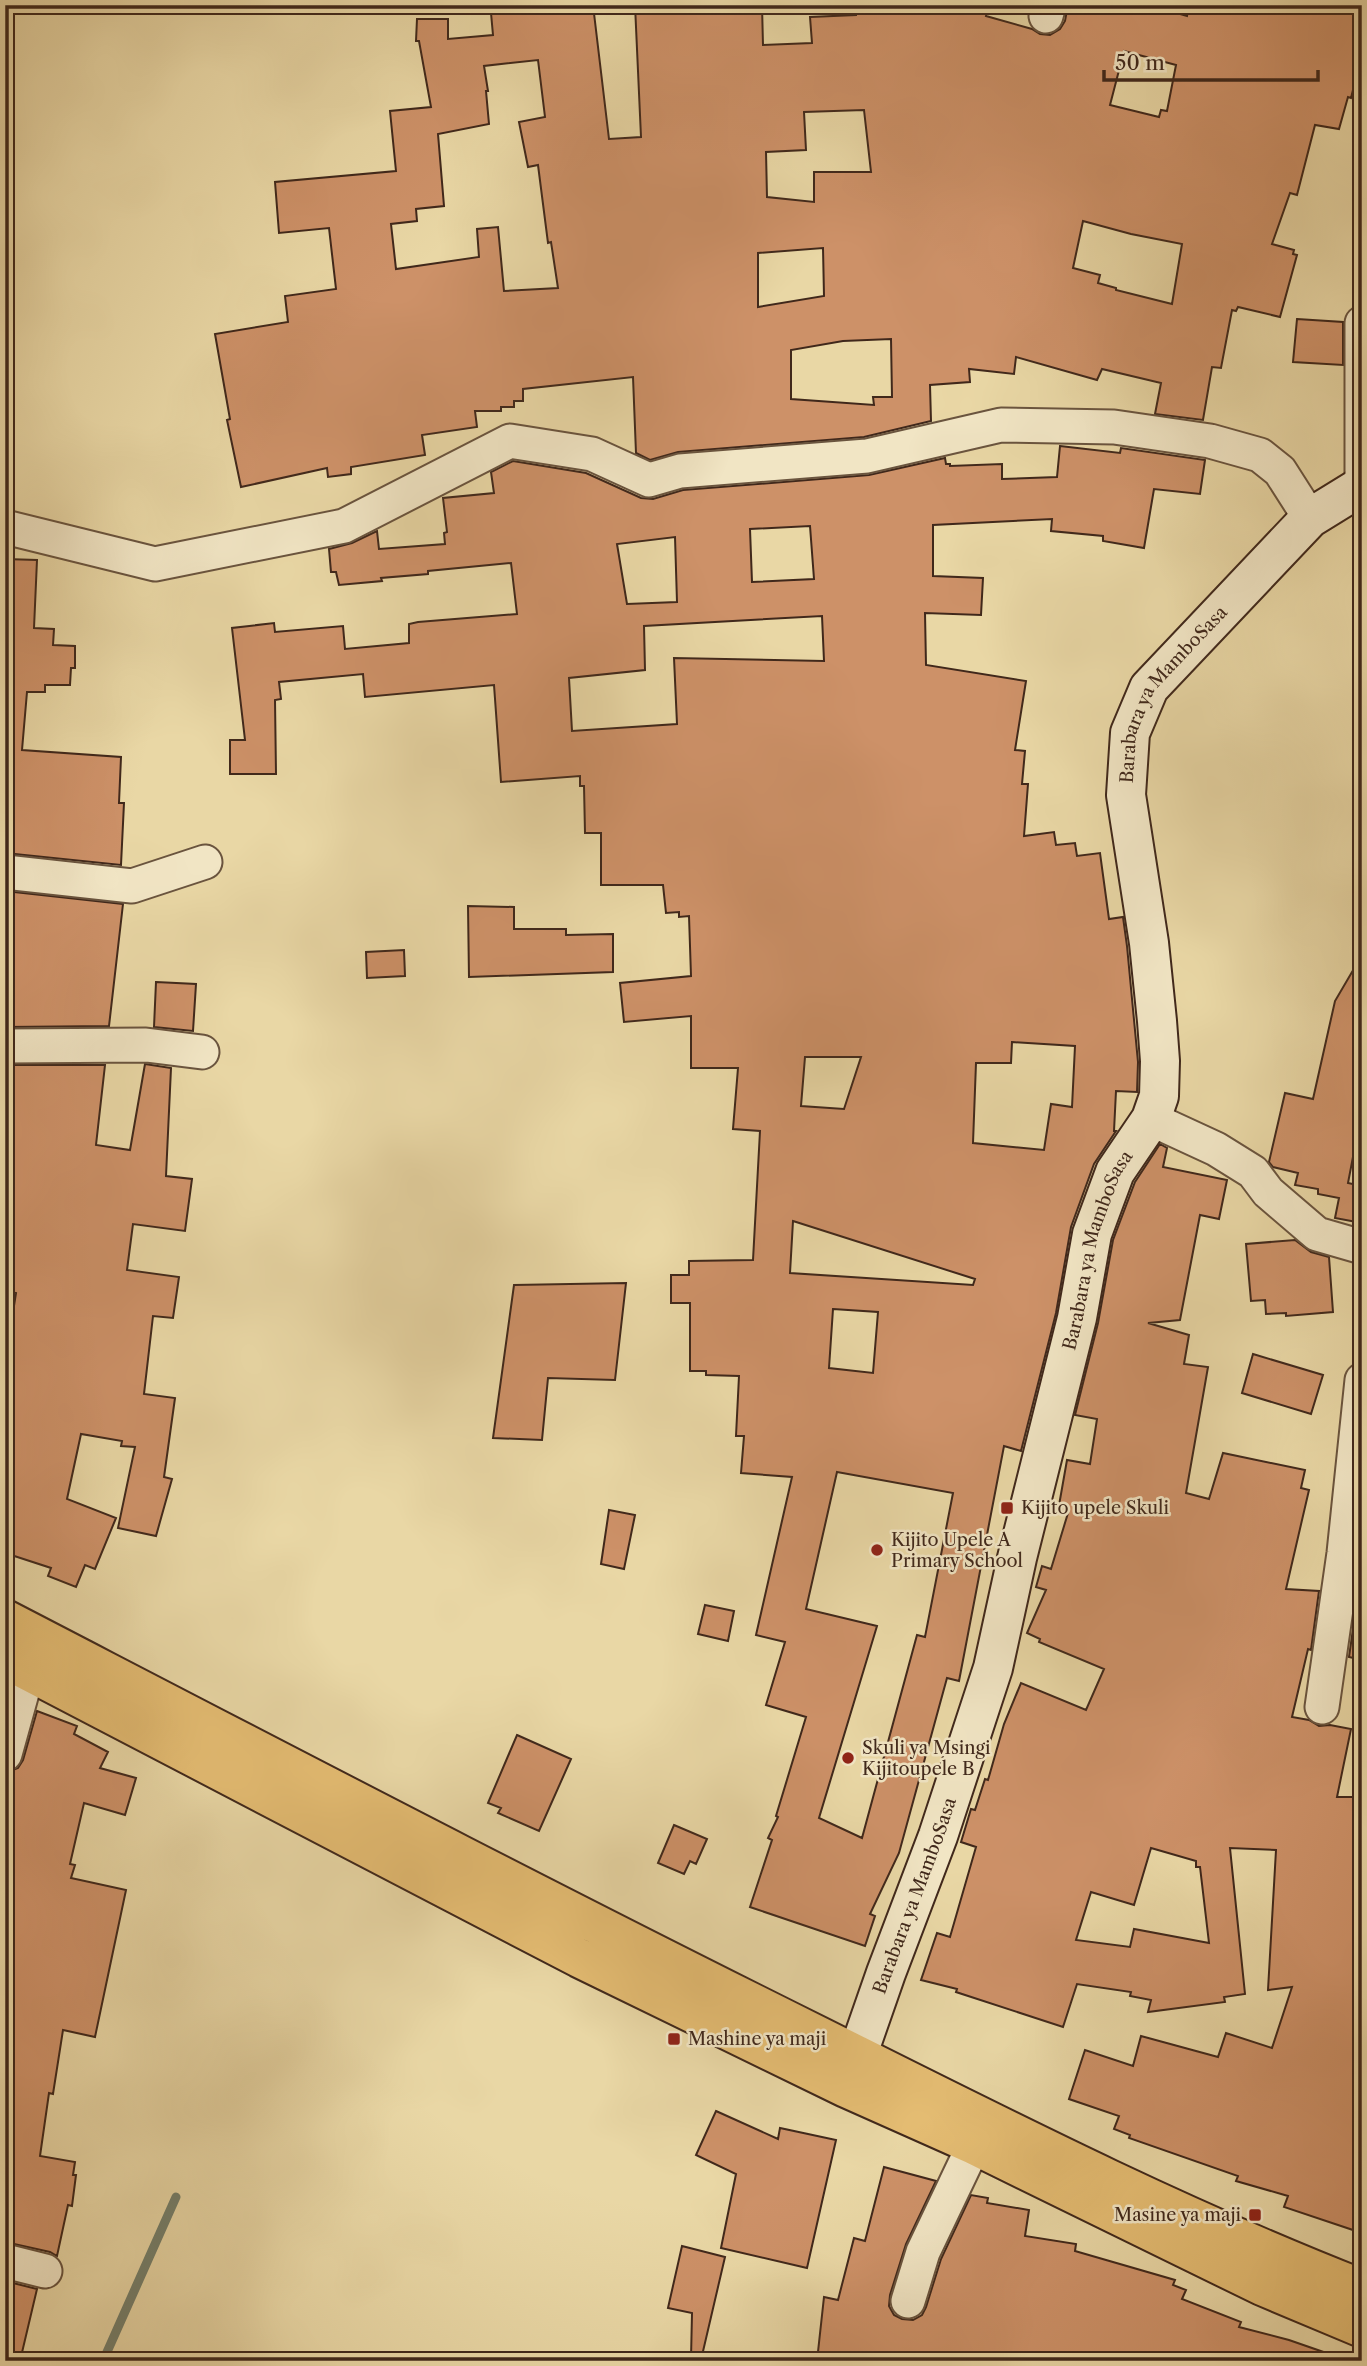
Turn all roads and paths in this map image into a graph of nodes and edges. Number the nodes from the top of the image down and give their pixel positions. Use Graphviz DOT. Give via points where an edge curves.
graph roads {
  1 [pos="1362,323"];
  2 [pos="1362,474"];
  3 [pos="1362,486"];
  4 [pos="1310,517"];
  5 [pos="5,527"];
  6 [pos="205,862"];
  7 [pos="5,872"];
  8 [pos="5,1046"];
  9 [pos="202,1052"];
  10 [pos="1151,1119"];
  11 [pos="1362,1247"];
  12 [pos="1362,1380"];
  13 [pos="5,1619"];
  14 [pos="17,1665"];
  15 [pos="1322,1707"];
  16 [pos="5,1754"];
  17 [pos="852,2072"];
  18 [pos="974,2145"];
  19 [pos="5,2261"];
  20 [pos="45,2271"];
  21 [pos="1362,2289"];
  22 [pos="908,2301"];
  23 [pos="1362,2328"];
  1 -- 2 [label="street"];
  3 -- 4 [label="street, Barabara ya MamboSasa"];
  4 -- 5 [label="street" via="1280,471 1261,455 1210,441 1114,427 1001,425 867,456 680,471 649,480 592,454 510,441 344,526 155,564"];
  4 -- 10 [label="street, Barabara ya MamboSasa" via="1149,688 1130,733 1126,795 1149,943 1160,1061 1159,1096"];
  6 -- 7 [label="street" via="132,886"];
  8 -- 9 [label="street" via="146,1045"];
  10 -- 11 [label="street" via="1253,1172 1268,1192 1317,1234"];
  10 -- 17 [label="street, Barabara ya MamboSasa" via="1115,1172 1092,1234 1077,1318 993,1668 939,1836"];
  12 -- 15 [label="street"];
  13 -- 17 [label="main road" via="592,1923"];
  14 -- 16 [label="street"];
  14 -- 17 [label="main road" via="579,1958"];
  17 -- 18 [label="main road"];
  17 -- 21 [label="main road"];
  18 -- 22 [label="street" via="923,2252"];
  18 -- 23 [label="main road" via="1262,2286"];
  19 -- 20 [label="street"];
}
